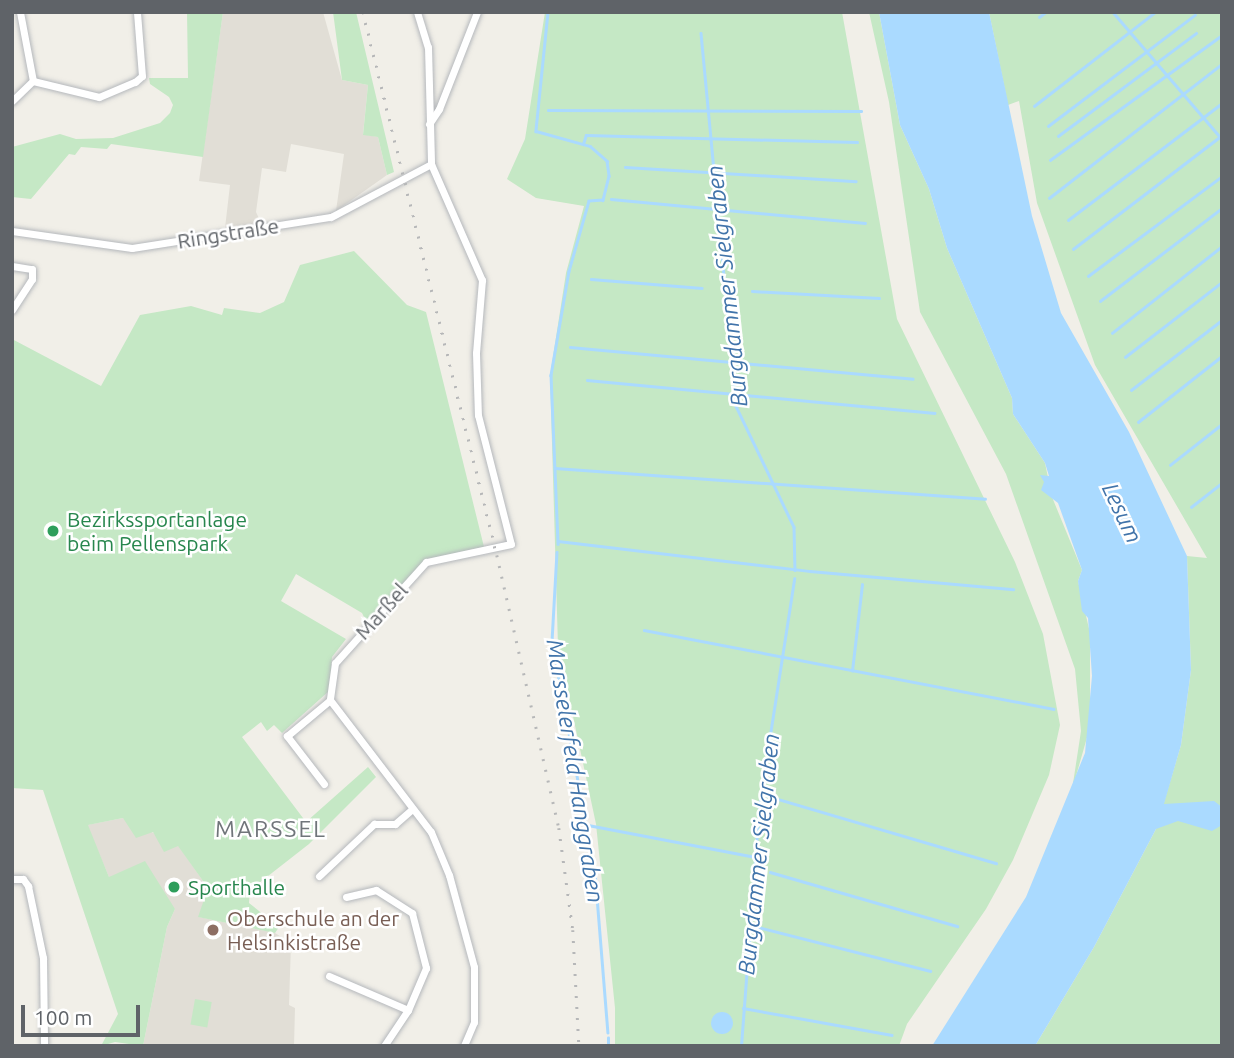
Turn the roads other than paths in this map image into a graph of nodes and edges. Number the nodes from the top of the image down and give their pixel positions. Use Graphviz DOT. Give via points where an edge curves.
graph roads {
  1 [pos="20,12"];
  2 [pos="137,12"];
  3 [pos="417,12"];
  4 [pos="477,12"];
  5 [pos="33,81"];
  6 [pos="12,101"];
  7 [pos="429,124"];
  8 [pos="431,164"];
  9 [pos="12,231"];
  10 [pos="12,265"];
  11 [pos="12,310"];
  12 [pos="330,700"];
  13 [pos="324,784"];
  14 [pos="412,809"];
  15 [pos="319,876"];
  16 [pos="12,879"];
  17 [pos="346,897"];
  18 [pos="329,976"];
  19 [pos="408,1010"];
  20 [pos="44,1046"];
  21 [pos="384,1046"];
  22 [pos="464,1046"];
  1 -- 5 [label="street"];
  2 -- 5 [label="street" via="142,76 135,82 99,97"];
  3 -- 7 [label="street" via="428,47"];
  4 -- 7 [label="street"];
  5 -- 6 [label="street"];
  7 -- 8 [label="street"];
  8 -- 9 [label="street, Ringstraße" via="386,185 345,212 320,219 132,248"];
  8 -- 12 [label="street, Marßel" via="482,280 475,353 478,415 511,544 426,562 335,663"];
  10 -- 11 [label="street" via="32,269 32,279"];
  12 -- 13 [label="street" via="287,736"];
  12 -- 14 [label="street"];
  14 -- 15 [label="street" via="395,824 374,824"];
  14 -- 22 [label="street" via="431,832 469,935 474,1010"];
  16 -- 20 [label="street" via="23,879 28,886 43,958"];
  17 -- 19 [label="street" via="376,890 412,913 426,968"];
  18 -- 19 [label="street"];
  19 -- 21 [label="street"];
}
